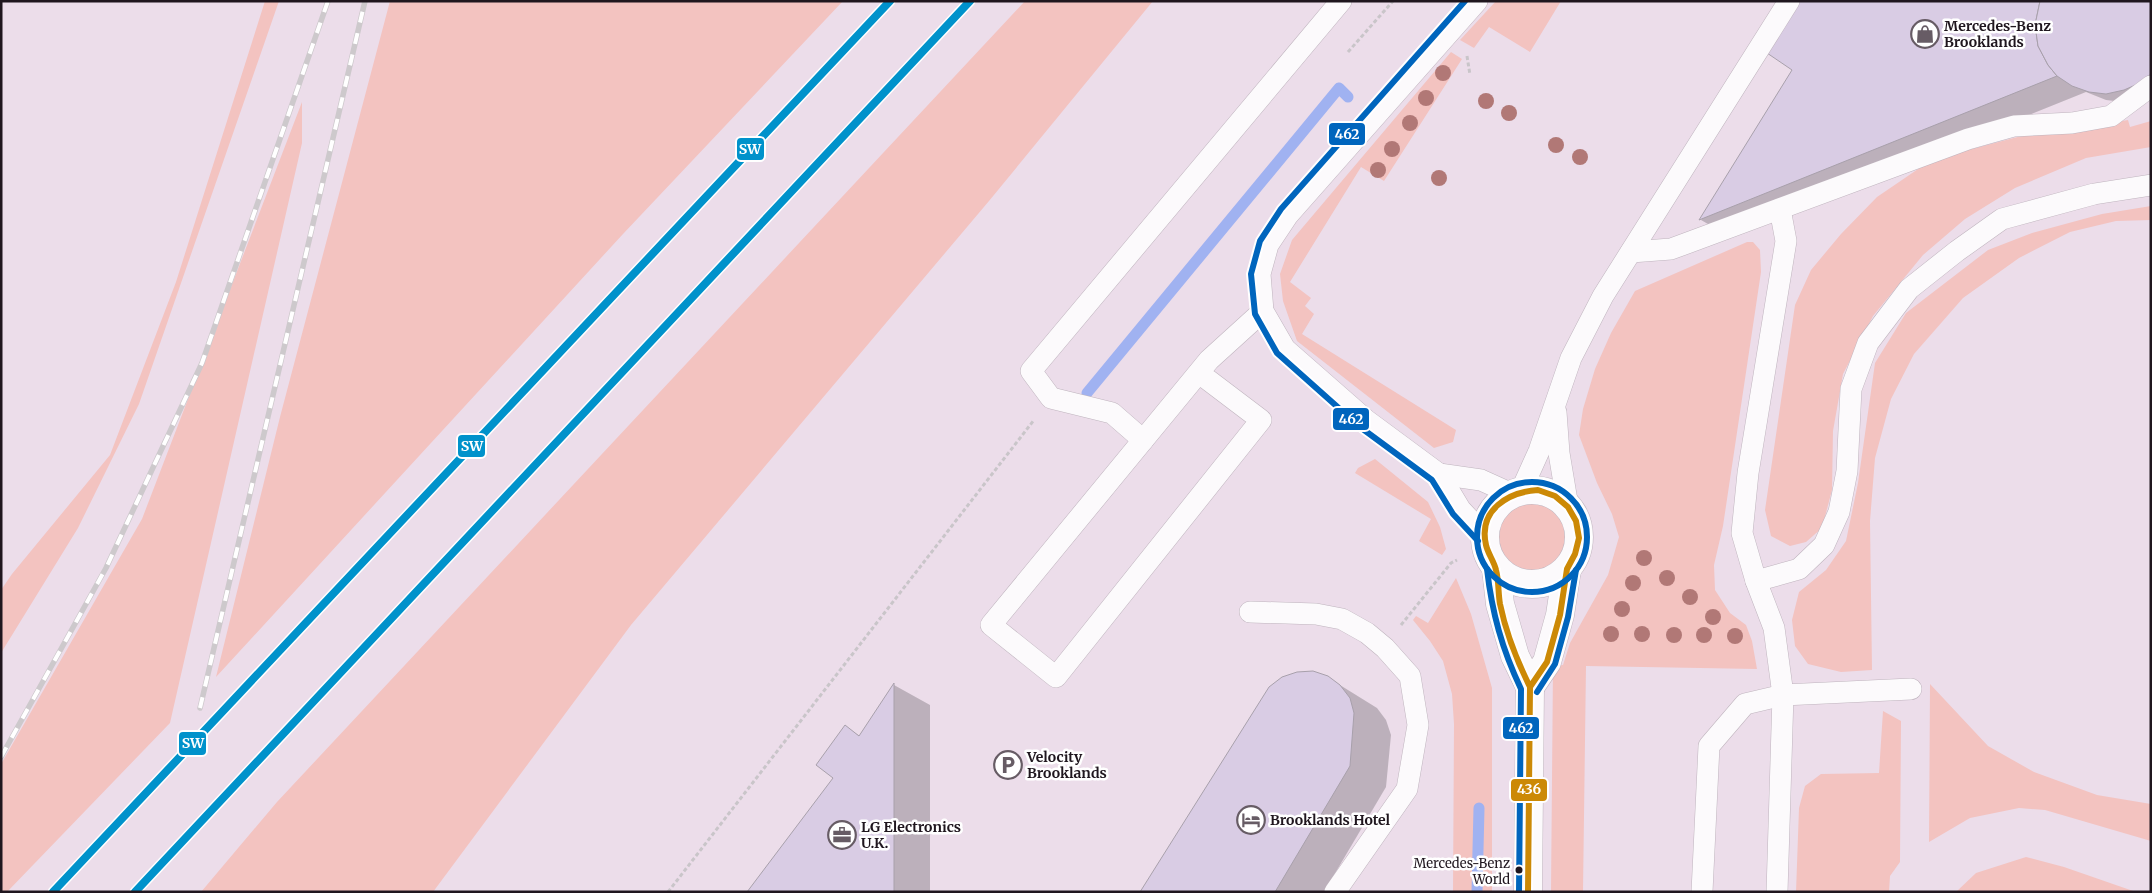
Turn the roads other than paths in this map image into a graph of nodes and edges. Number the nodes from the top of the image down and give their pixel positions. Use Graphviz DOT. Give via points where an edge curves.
graph roads {
  1 [pos="1342,1"];
  2 [pos="1477,1"];
  3 [pos="1789,1"];
  4 [pos="2151,86"];
  5 [pos="2151,185"];
  6 [pos="1780,209"];
  7 [pos="1631,252"];
  8 [pos="1264,311"];
  9 [pos="1198,373"];
  10 [pos="1555,406"];
  11 [pos="1143,440"];
  12 [pos="1439,474"];
  13 [pos="1516,492"];
  14 [pos="1568,507"];
  15 [pos="1484,535"];
  16 [pos="1496,568"];
  17 [pos="1566,569"];
  18 [pos="1756,582"];
  19 [pos="1250,612"];
  20 [pos="1530,687"];
  21 [pos="1911,689"];
  22 [pos="1783,695"];
  23 [pos="1335,892"];
  24 [pos="1528,892"];
  25 [pos="1702,892"];
  26 [pos="1777,892"];
  1 -- 11 [label="lane" via="1031,371 1051,398 1112,413"];
  2 -- 8 [label="lane" via="1288,215 1268,246 1260,274"];
  3 -- 7 [label="lane"];
  4 -- 6 [label="lane" via="2111,116 2072,123 2014,126 1968,139"];
  5 -- 18 [label="lane" via="2104,192 2002,219 1909,289 1868,343 1851,389 1847,471 1839,512 1824,545 1799,569"];
  6 -- 7 [label="lane" via="1671,249"];
  6 -- 18 [label="lane" via="1786,241 1748,473 1742,533"];
  7 -- 10 [label="lane" via="1603,296 1571,358"];
  8 -- 9 [label="lane"];
  8 -- 12 [label="lane" via="1285,350 1366,420"];
  9 -- 11 [label="lane"];
  9 -- 11 [label="lane" via="1261,420 1056,677 991,625"];
  10 -- 13 [label="lane"];
  10 -- 14 [label="lane"];
  12 -- 13 [label="lane" via="1481,480"];
  12 -- 15 [label="lane" via="1460,510"];
  13 -- 14 [label="street" via="1538,490 1555,496"];
  13 -- 15 [label="street" via="1492,510"];
  14 -- 17 [label="street" via="1576,521 1579,538"];
  15 -- 16 [label="street"];
  16 -- 17 [label="street" via="1523,583 1546,581"];
  16 -- 20 [label="street" via="1500,604 1515,656"];
  17 -- 20 [label="street" via="1560,615 1547,662"];
  18 -- 22 [label="lane" via="1774,628"];
  19 -- 23 [label="lane" via="1316,614 1342,619 1385,648 1410,676 1418,725 1407,790"];
  20 -- 24 [label="street"];
  21 -- 22 [label="lane"];
  22 -- 25 [label="lane" via="1745,704 1709,746"];
  22 -- 26 [label="lane"];
}
